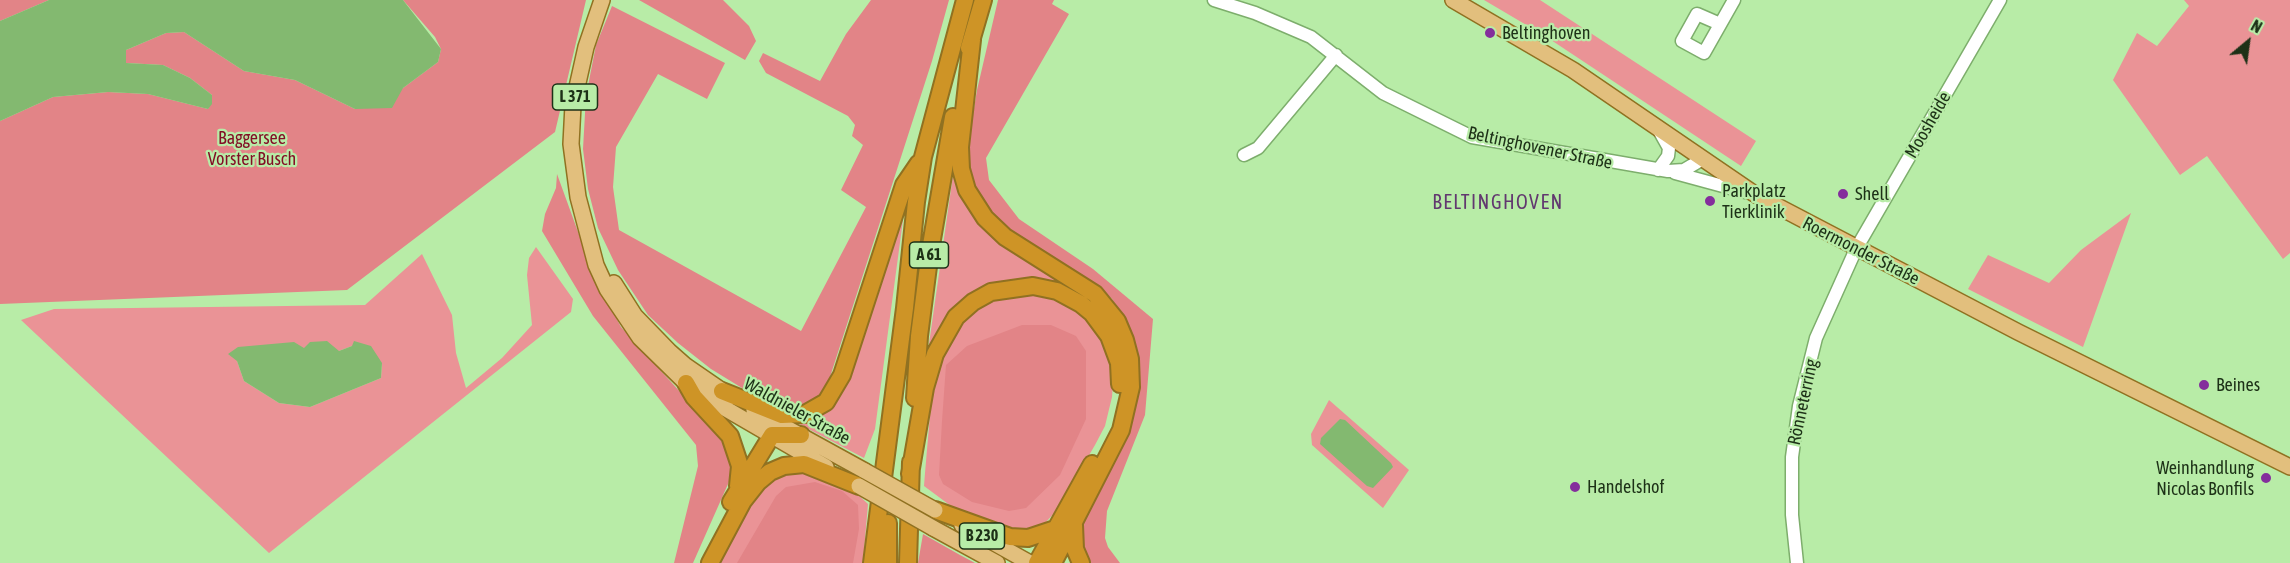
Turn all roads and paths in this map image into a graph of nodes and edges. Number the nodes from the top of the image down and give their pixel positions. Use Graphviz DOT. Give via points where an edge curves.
graph roads {
  1 [pos="602,0"];
  2 [pos="965,0"];
  3 [pos="983,0"];
  4 [pos="1214,0"];
  5 [pos="1453,0"];
  6 [pos="1734,0"];
  7 [pos="2000,0"];
  8 [pos="1720,24"];
  9 [pos="972,40"];
  10 [pos="1336,55"];
  11 [pos="1660,132"];
  12 [pos="1244,155"];
  13 [pos="923,157"];
  14 [pos="1701,160"];
  15 [pos="1663,171"];
  16 [pos="1756,195"];
  17 [pos="590,241"];
  18 [pos="1856,249"];
  19 [pos="686,383"];
  20 [pos="722,391"];
  21 [pos="772,435"];
  22 [pos="801,435"];
  23 [pos="888,441"];
  24 [pos="2290,467"];
  25 [pos="910,474"];
  26 [pos="858,479"];
  27 [pos="901,491"];
  28 [pos="735,496"];
  29 [pos="901,510"];
  30 [pos="935,510"];
  31 [pos="1075,518"];
  32 [pos="1055,529"];
  33 [pos="700,563"];
  34 [pos="710,563"];
  35 [pos="872,563"];
  36 [pos="888,563"];
  37 [pos="908,563"];
  38 [pos="997,563"];
  39 [pos="1030,563"];
  40 [pos="1037,563"];
  41 [pos="1053,563"];
  42 [pos="1081,563"];
  43 [pos="1797,563"];
  1 -- 17 [label="main road, Waldnieler Straße / L 371" via="573,105 574,172"];
  2 -- 13 [label="highway, A 61"];
  3 -- 9 [label="highway, A 61"];
  4 -- 10 [label="street, Beltinghovener Straße" via="1285,24"];
  5 -- 11 [label="main road, Roermonder Straße" via="1573,70"];
  6 -- 8 [label="street"];
  7 -- 18 [label="street, Moosheide"];
  9 -- 25 [label="highway, A 61" via="943,165 930,251 919,336"];
  9 -- 31 [label="highway" via="960,147 967,190 985,218 1005,237 1095,294 1109,309 1128,350 1131,387 1121,430"];
  10 -- 12 [label="street" via="1258,148"];
  10 -- 15 [label="street, Beltinghovener Straße" via="1383,93 1472,137"];
  11 -- 14 [label="main road, Roermonder Straße"];
  11 -- 15 [label="street" via="1669,148"];
  13 -- 20 [label="highway" via="904,185 842,375 826,402 806,414 782,415"];
  13 -- 23 [label="highway, A 61"];
  14 -- 15 [label="street, Beltinghovener Straße" via="1684,170"];
  14 -- 16 [label="main road, Roermonder Straße"];
  15 -- 16 [label="street, Beltinghovener Straße"];
  16 -- 18 [label="main road, Roermonder Straße"];
  17 -- 19 [label="main road, Waldnieler Straße / L 371" via="596,265 622,314 654,354"];
  17 -- 20 [label="main road, Waldnieler Straße / L 371" via="635,315 686,366"];
  18 -- 24 [label="main road, Roermonder Straße"];
  18 -- 43 [label="street, Rönneterring" via="1816,338 1799,406 1792,457"];
  19 -- 21 [label="main road, Waldnieler Straße / L 371"];
  19 -- 28 [label="highway" via="730,436 737,452 740,473"];
  20 -- 22 [label="main road, Waldnieler Straße / L 371"];
  21 -- 22 [label="highway"];
  21 -- 26 [label="main road, Waldnieler Straße / L 371"];
  21 -- 28 [label="highway"];
  22 -- 26 [label="main road, Waldnieler Straße / L 371"];
  23 -- 35 [label="highway"];
  23 -- 36 [label="highway, A 61"];
  25 -- 32 [label="highway" via="924,388 935,354 956,317 973,302 1002,289 1033,286 1057,291 1081,304 1102,325 1114,348 1120,378 1112,424"];
  25 -- 37 [label="highway, A 61"];
  26 -- 27 [label="main road, Waldnieler Straße / L 371, bridge"];
  26 -- 29 [label="main road, Waldnieler Straße / L 371, bridge"];
  26 -- 34 [label="highway" via="804,464 770,472 743,501"];
  27 -- 30 [label="main road, Waldnieler Straße / B 230, bridge"];
  28 -- 33 [label="highway"];
  29 -- 38 [label="main road, Waldnieler Straße / B 230, bridge"];
  30 -- 32 [label="highway" via="1010,537 1028,538"];
  30 -- 39 [label="main road, Waldnieler Straße / B 230"];
  31 -- 41 [label="highway"];
  31 -- 42 [label="highway" via="1074,541"];
  32 -- 40 [label="highway"];
}
